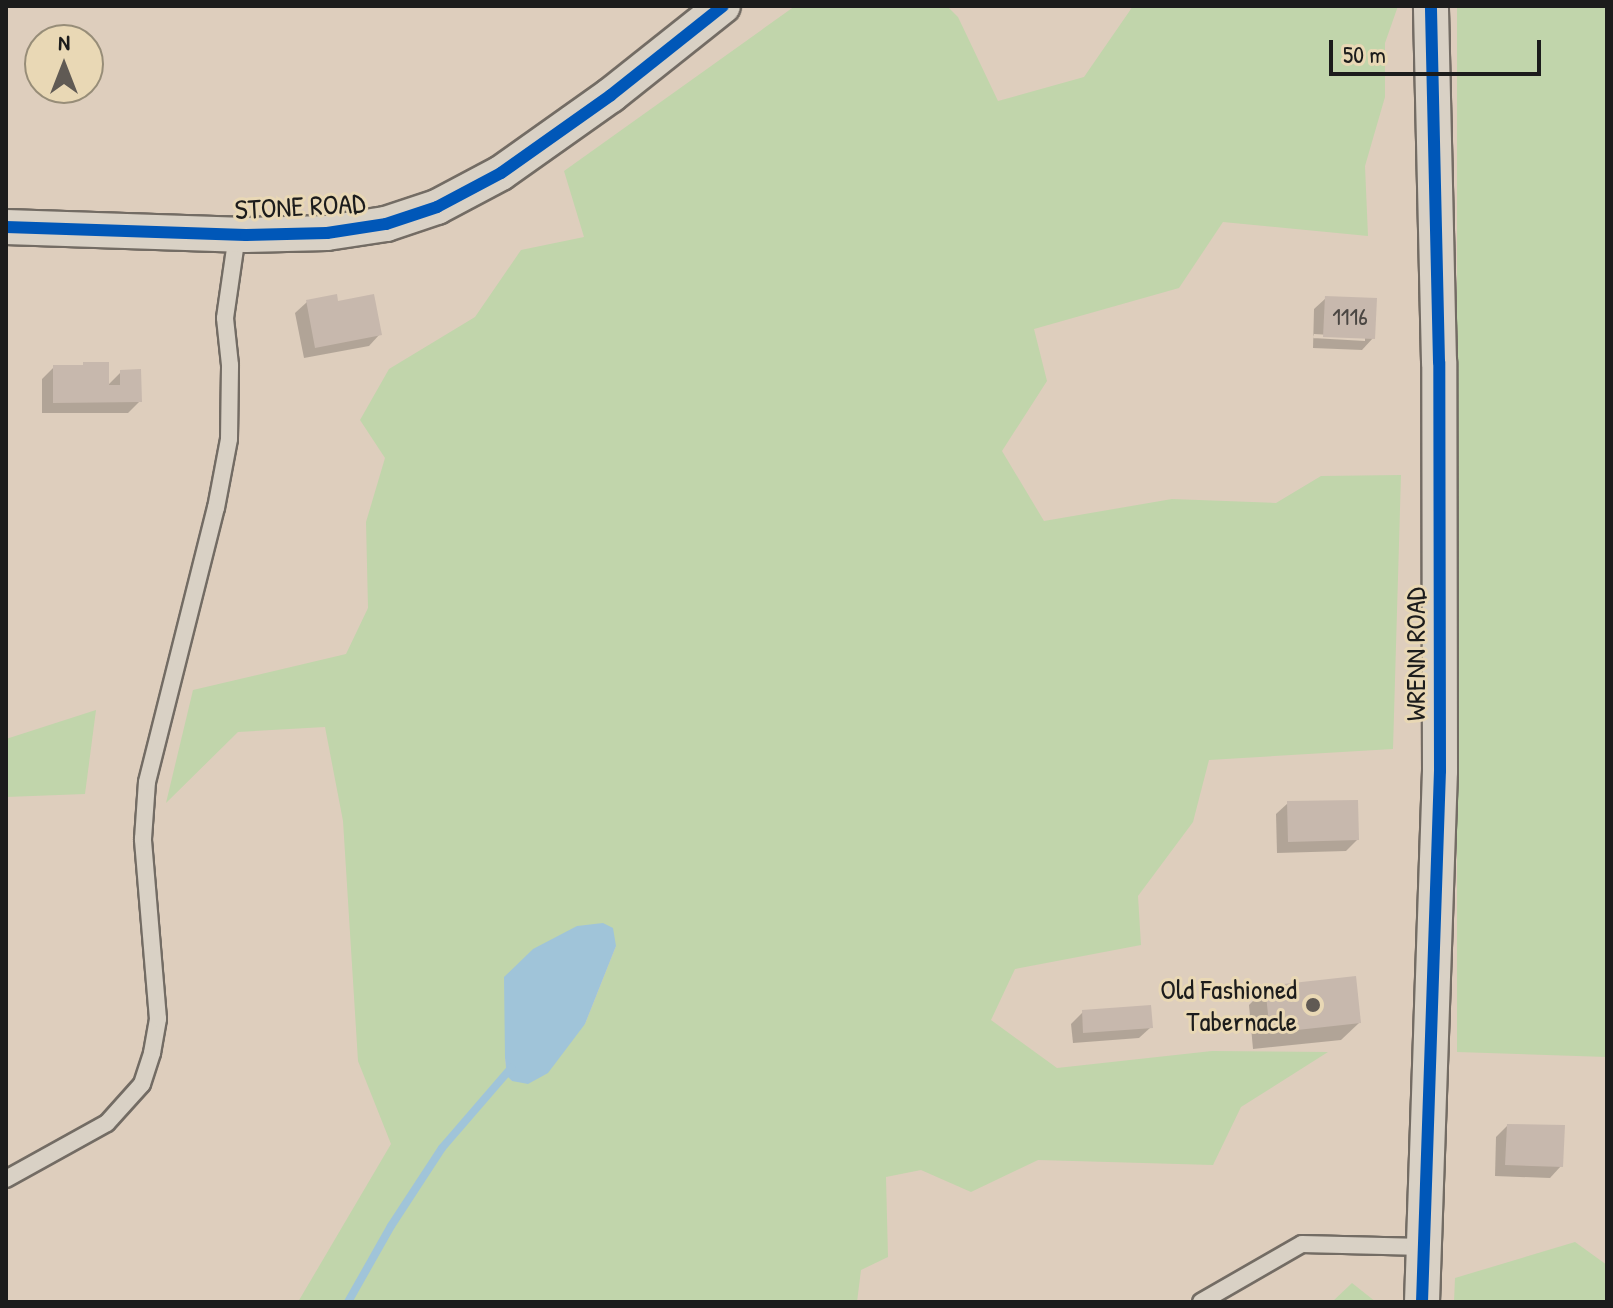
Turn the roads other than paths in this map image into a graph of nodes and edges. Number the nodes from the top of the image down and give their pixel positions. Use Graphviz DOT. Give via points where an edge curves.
graph roads {
  1 [pos="723,6"];
  2 [pos="1431,6"];
  3 [pos="6,227"];
  4 [pos="237,235"];
  5 [pos="6,1179"];
  6 [pos="1424,1247"];
  7 [pos="1201,1302"];
  8 [pos="1422,1302"];
  1 -- 4 [label="street, STONE ROAD" via="501,173 437,207 386,224 327,233"];
  2 -- 6 [label="street, WRENN ROAD" via="1440,771"];
  3 -- 4 [label="street, STONE ROAD"];
  4 -- 5 [label="lane" via="225,318 229,439 147,782 143,839 158,1019 152,1053 142,1084 107,1123"];
  6 -- 7 [label="lane" via="1302,1244"];
  6 -- 8 [label="street, WRENN ROAD"];
}
